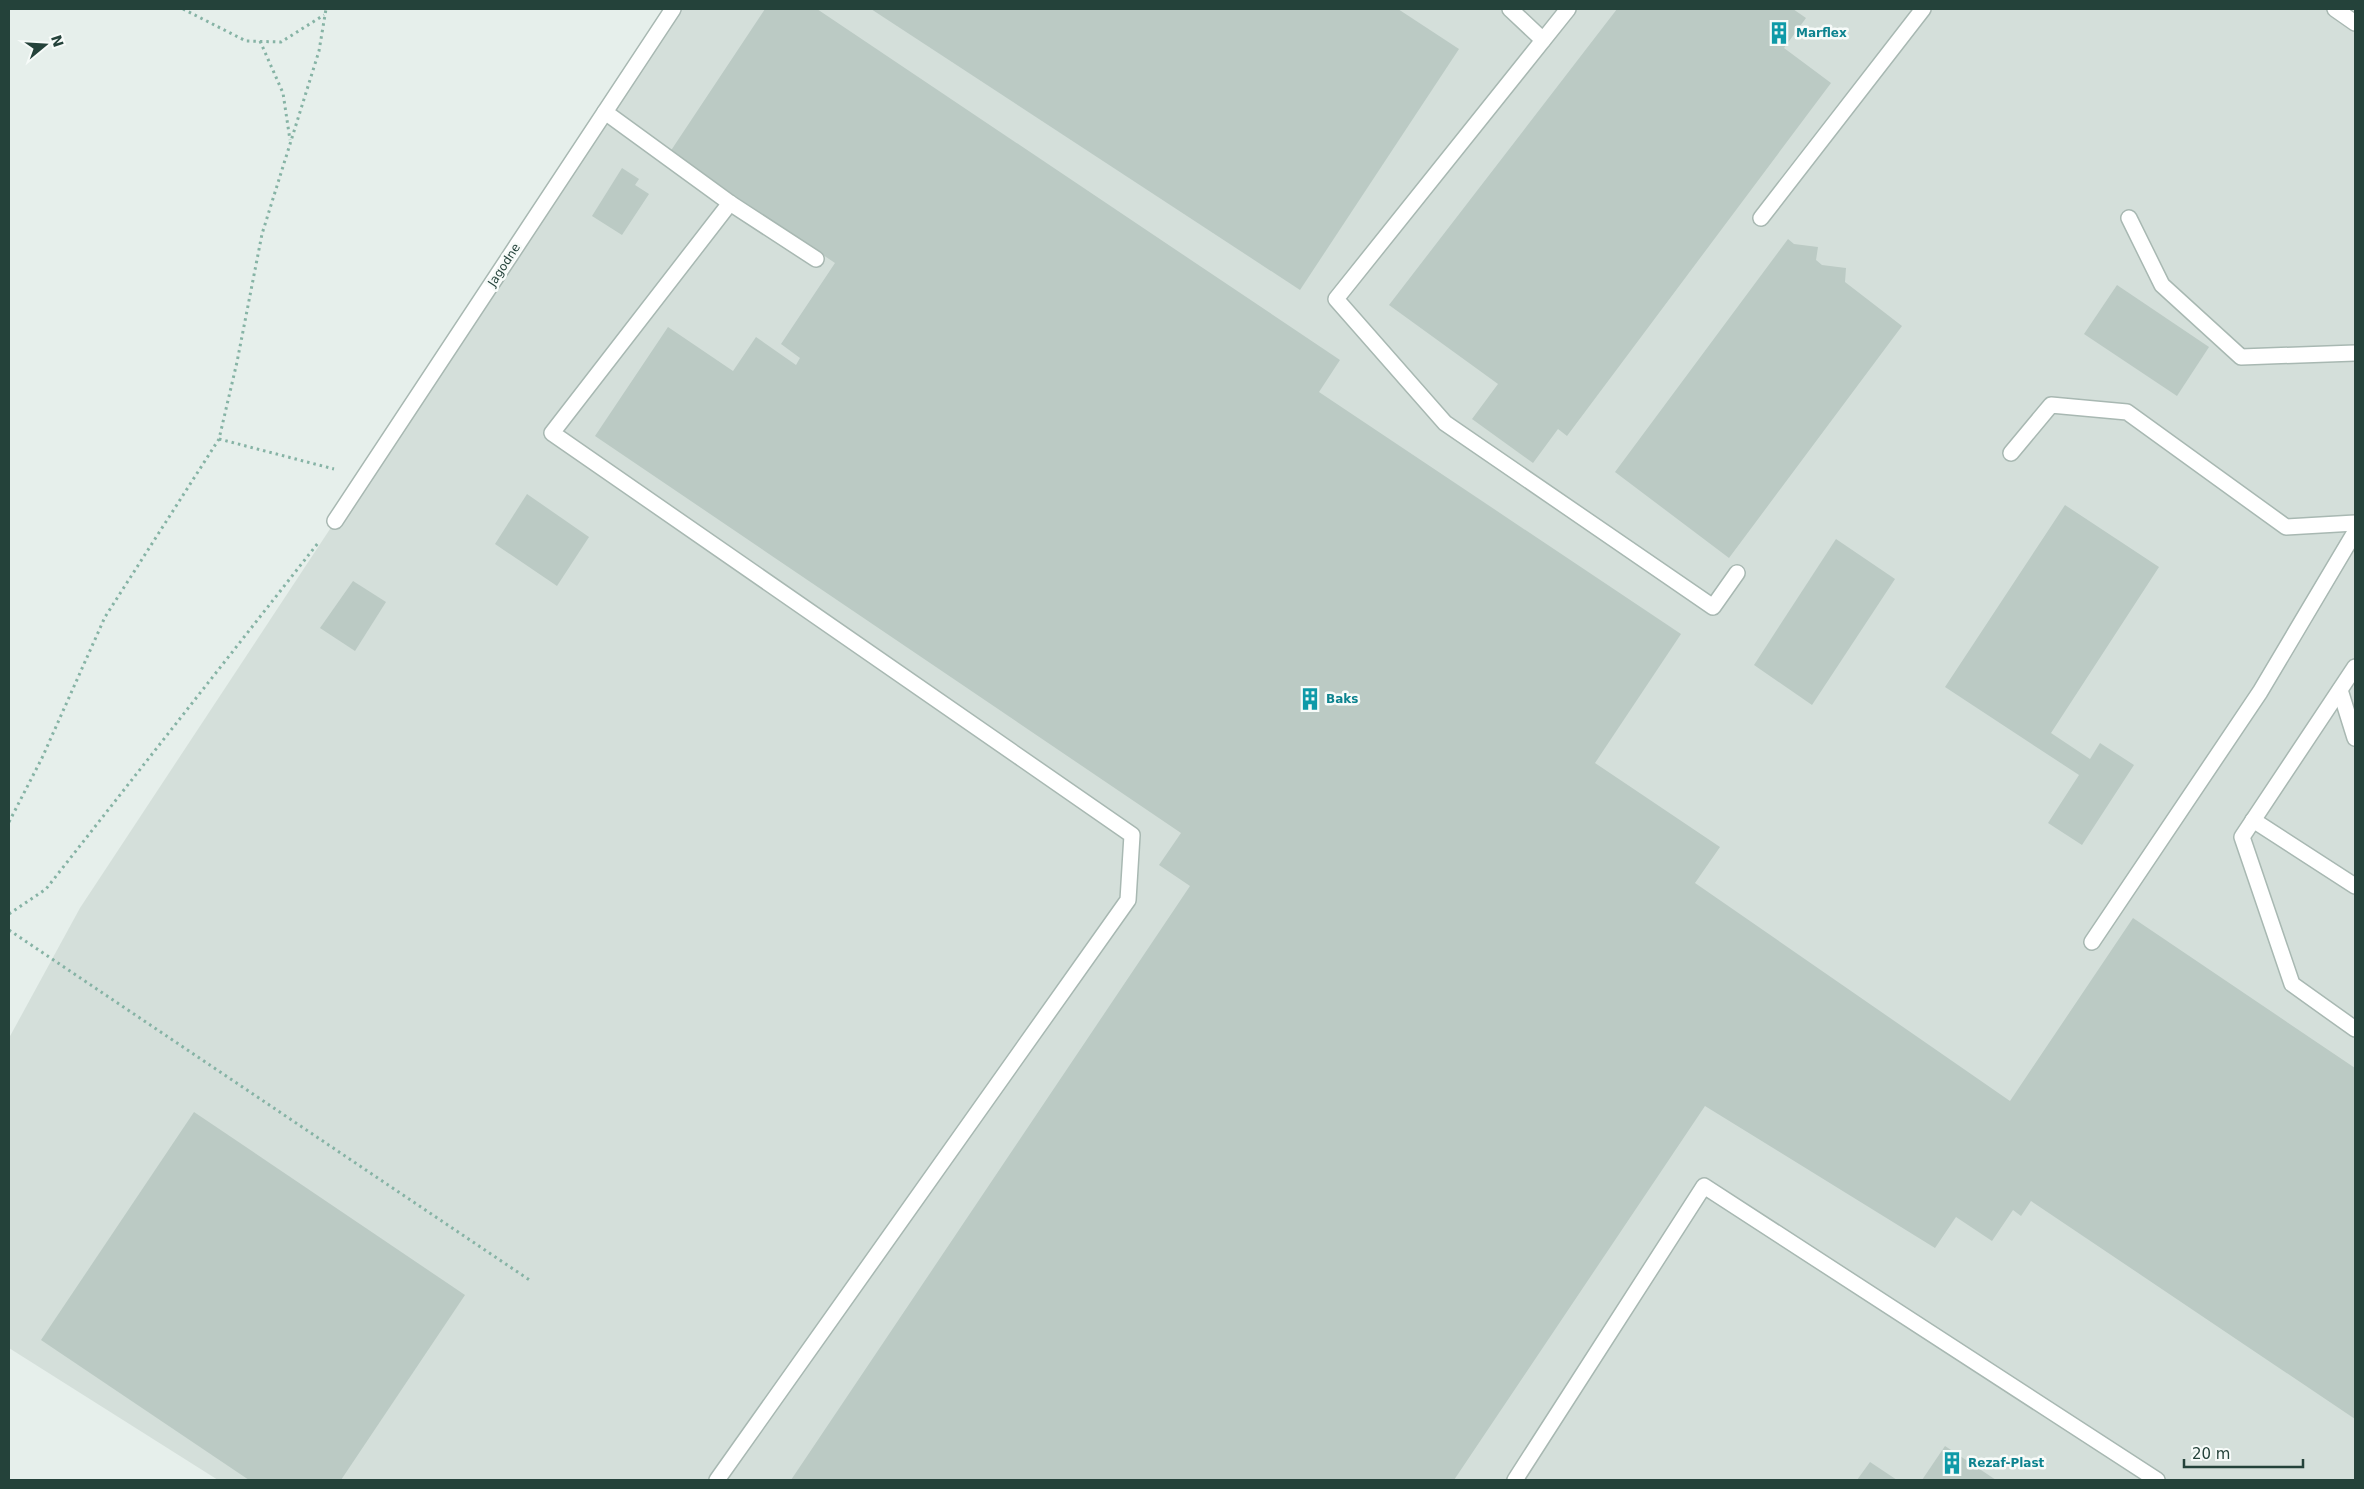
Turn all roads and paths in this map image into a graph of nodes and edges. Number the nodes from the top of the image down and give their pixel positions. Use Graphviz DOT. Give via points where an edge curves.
graph roads {
  1 [pos="183,9"];
  2 [pos="326,9"];
  3 [pos="674,9"];
  4 [pos="1510,9"];
  5 [pos="1568,9"];
  6 [pos="1923,9"];
  7 [pos="2335,9"];
  8 [pos="325,14"];
  9 [pos="2355,23"];
  10 [pos="1543,40"];
  11 [pos="260,41"];
  12 [pos="605,112"];
  13 [pos="291,141"];
  14 [pos="730,203"];
  15 [pos="1761,218"];
  16 [pos="2128,218"];
  17 [pos="816,259"];
  18 [pos="2355,353"];
  19 [pos="219,439"];
  20 [pos="2011,453"];
  21 [pos="364,477"];
  22 [pos="336,521"];
  23 [pos="2355,523"];
  24 [pos="2355,532"];
  25 [pos="1737,573"];
  26 [pos="2355,667"];
  27 [pos="2340,690"];
  28 [pos="2355,738"];
  29 [pos="2253,820"];
  30 [pos="9,822"];
  31 [pos="2355,886"];
  32 [pos="9,914"];
  33 [pos="9,930"];
  34 [pos="2092,942"];
  35 [pos="2355,1029"];
  36 [pos="530,1281"];
  37 [pos="717,1480"];
  38 [pos="1515,1480"];
  39 [pos="2157,1480"];
  1 -- 11 [label="path" via="246,41"];
  2 -- 8 [label="path"];
  3 -- 12 [label="street, Jagodne"];
  4 -- 10 [label="street"];
  5 -- 10 [label="street"];
  6 -- 15 [label="street"];
  7 -- 9 [label="street"];
  8 -- 11 [label="path" via="281,42"];
  8 -- 13 [label="path" via="319,51"];
  10 -- 25 [label="street" via="1336,299 1445,423 1713,607"];
  11 -- 13 [label="path" via="283,93"];
  12 -- 14 [label="street"];
  12 -- 21 [label="street, Jagodne"];
  13 -- 19 [label="path" via="262,234"];
  14 -- 17 [label="street"];
  14 -- 37 [label="street" via="552,433 1132,835 1128,900"];
  16 -- 18 [label="street" via="2162,285 2240,357"];
  19 -- 21 [label="path"];
  19 -- 30 [label="path" via="105,617 42,758"];
  20 -- 23 [label="street" via="2051,406 2127,412 2286,527"];
  21 -- 22 [label="street, Jagodne"];
  22 -- 32 [label="path" via="46,889"];
  24 -- 34 [label="street" via="2260,692"];
  26 -- 27 [label="street"];
  27 -- 28 [label="street"];
  27 -- 29 [label="street"];
  29 -- 31 [label="street"];
  29 -- 35 [label="street" via="2242,837 2292,984"];
  33 -- 36 [label="path"];
  38 -- 39 [label="street" via="1704,1186"];
}
